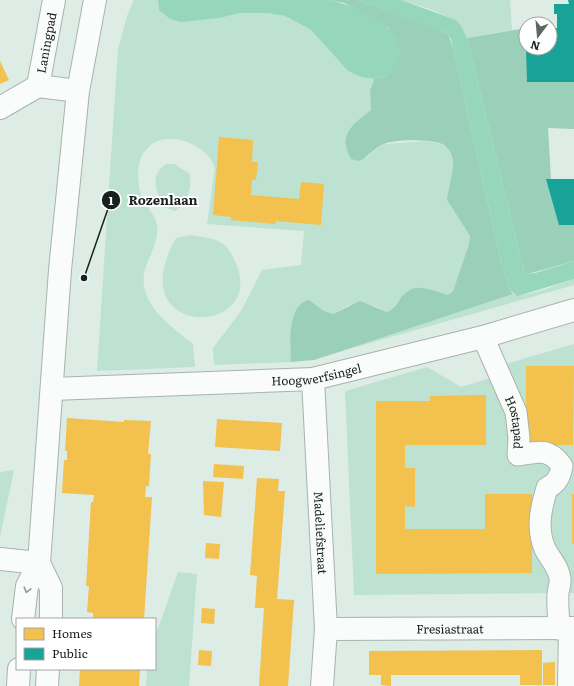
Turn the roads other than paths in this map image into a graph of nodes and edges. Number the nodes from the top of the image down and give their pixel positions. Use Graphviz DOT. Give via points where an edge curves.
graph roads {
  1 [pos="54,0"];
  2 [pos="95,0"];
  3 [pos="38,86"];
  4 [pos="78,91"];
  5 [pos="0,108"];
  6 [pos="574,310"];
  7 [pos="483,337"];
  8 [pos="313,379"];
  9 [pos="52,389"];
  10 [pos="0,559"];
  11 [pos="39,563"];
  12 [pos="23,618"];
  13 [pos="51,618"];
  14 [pos="568,628"];
  15 [pos="326,629"];
  16 [pos="19,670"];
  17 [pos="48,670"];
  18 [pos="18,686"];
  19 [pos="47,686"];
  20 [pos="322,686"];
  21 [pos="569,686"];
  1 -- 3 [label="street, Laningpad"];
  2 -- 4 [label="street"];
  3 -- 4 [label="street"];
  3 -- 5 [label="street"];
  4 -- 9 [label="street" via="60,270"];
  6 -- 7 [label="street, Hoogwerfsingel"];
  7 -- 8 [label="street, Hoogwerfsingel"];
  7 -- 14 [label="street, Hostapad" via="516,412 518,455 544,451 556,458 562,466 560,476 554,485 547,488 541,507 540,522 541,537 561,581 558,594"];
  8 -- 9 [label="street, Hoogwerfsingel"];
  8 -- 15 [label="street, Madeliefstraat"];
  9 -- 11 [label="street"];
  10 -- 11 [label="street"];
  11 -- 12 [label="street, one-way" via="27,586"];
  11 -- 13 [label="street" via="51,588"];
  14 -- 15 [label="street, Fresiastraat"];
  14 -- 21 [label="street"];
  15 -- 20 [label="street, Madeliefstraat"];
  16 -- 18 [label="street"];
  17 -- 19 [label="street"];
}
